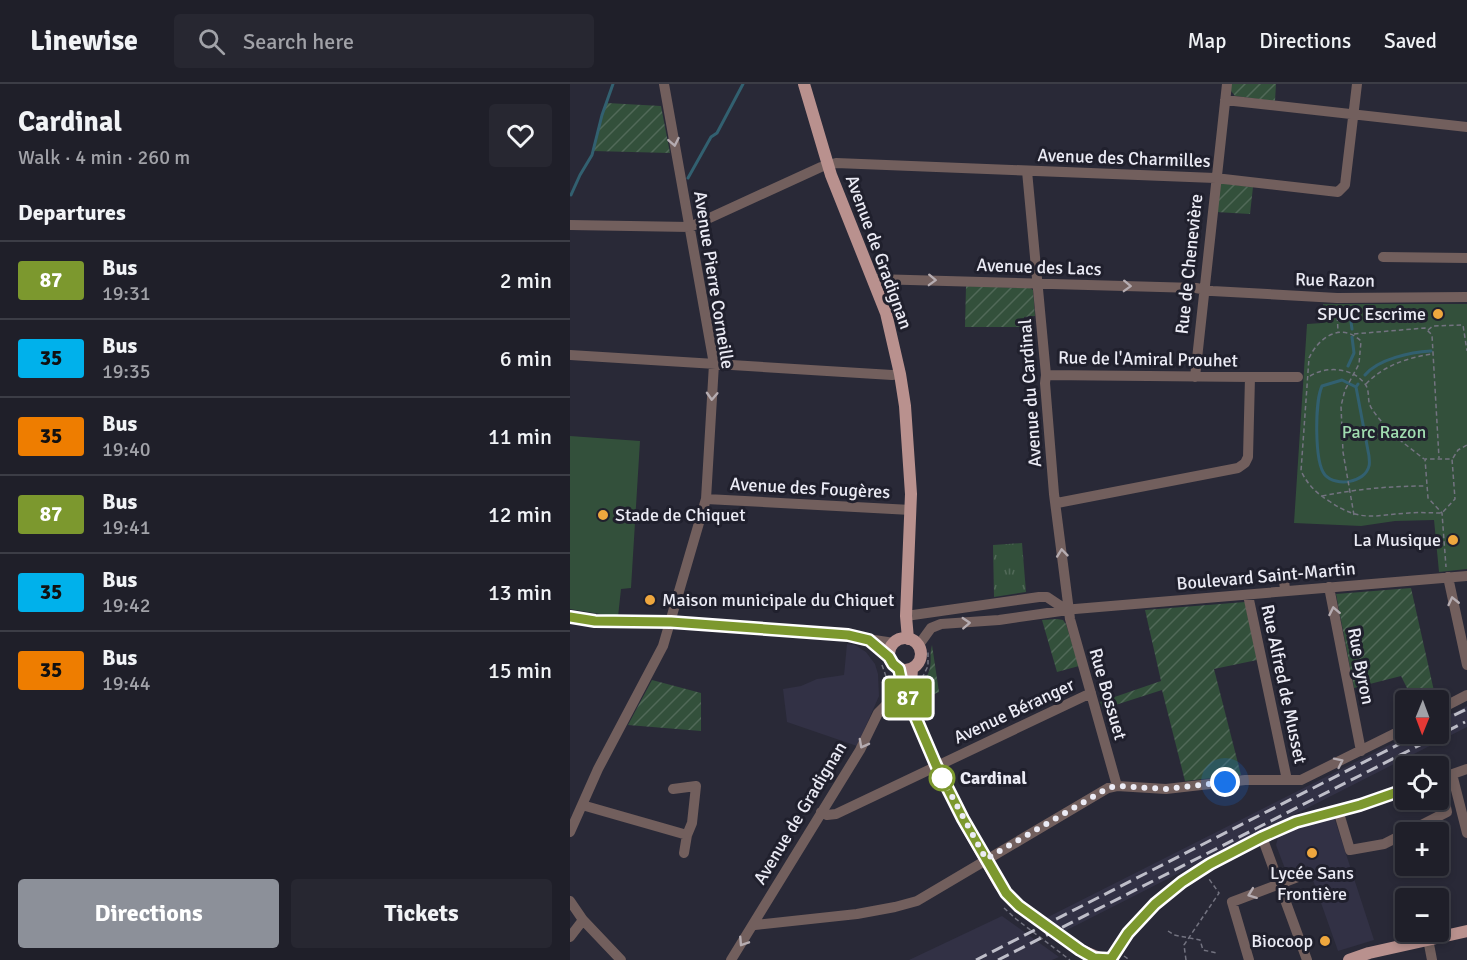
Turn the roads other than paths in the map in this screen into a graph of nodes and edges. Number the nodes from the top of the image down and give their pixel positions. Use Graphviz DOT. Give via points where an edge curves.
graph roads {
  1 [pos="664,84"];
  2 [pos="804,84"];
  3 [pos="1227,84"];
  4 [pos="1357,84"];
  5 [pos="1225,100"];
  6 [pos="1354,115"];
  7 [pos="1467,127"];
  8 [pos="828,165"];
  9 [pos="1027,171"];
  10 [pos="1215,177"];
  11 [pos="570,225"];
  12 [pos="690,227"];
  13 [pos="1383,258"];
  14 [pos="1467,258"];
  15 [pos="874,279"];
  16 [pos="1037,284"];
  17 [pos="1203,290"];
  18 [pos="1467,297"];
  19 [pos="570,355"];
  20 [pos="714,364"];
  21 [pos="900,374"];
  22 [pos="1046,375"];
  23 [pos="1195,377"];
  24 [pos="1250,377"];
  25 [pos="1304,377"];
  26 [pos="706,499"];
  27 [pos="1057,503"];
  28 [pos="911,510"];
  29 [pos="1448,574"];
  30 [pos="1467,576"];
  31 [pos="1284,579"];
  32 [pos="1329,587"];
  33 [pos="1285,591"];
  34 [pos="1248,595"];
  35 [pos="945,611"];
  36 [pos="1068,611"];
  37 [pos="906,616"];
  38 [pos="570,617"];
  39 [pos="671,622"];
  40 [pos="869,640"];
  41 [pos="910,643"];
  42 [pos="884,659"];
  43 [pos="1467,664"];
  44 [pos="906,669"];
  45 [pos="898,691"];
  46 [pos="1091,693"];
  47 [pos="1467,695"];
  48 [pos="910,702"];
  49 [pos="1449,704"];
  50 [pos="1395,734"];
  51 [pos="1361,751"];
  52 [pos="936,765"];
  53 [pos="1467,769"];
  54 [pos="1452,774"];
  55 [pos="1449,775"];
  56 [pos="1287,780"];
  57 [pos="1117,786"];
  58 [pos="673,789"];
  59 [pos="1395,793"];
  60 [pos="582,805"];
  61 [pos="1338,810"];
  62 [pos="1447,810"];
  63 [pos="821,812"];
  64 [pos="1467,829"];
  65 [pos="570,832"];
  66 [pos="687,835"];
  67 [pos="1262,837"];
  68 [pos="684,853"];
  69 [pos="986,859"];
  70 [pos="1303,875"];
  71 [pos="1280,883"];
  72 [pos="570,901"];
  73 [pos="583,920"];
  74 [pos="755,925"];
  75 [pos="1467,931"];
  76 [pos="1449,935"];
  77 [pos="570,937"];
  78 [pos="1069,942"];
  79 [pos="1415,942"];
  80 [pos="1429,942"];
  81 [pos="1110,959"];
  82 [pos="621,960"];
  83 [pos="731,960"];
  84 [pos="1083,960"];
  85 [pos="1249,960"];
  86 [pos="1308,960"];
  87 [pos="1349,960"];
  88 [pos="1432,960"];
  1 -- 12 [label="street, Avenue Pierre Corneille, one-way"];
  2 -- 8 [label="main road, Avenue de Gradignan"];
  3 -- 5 [label="street, Rue de Chenevière"];
  4 -- 6 [label="street"];
  5 -- 6 [label="street"];
  5 -- 10 [label="street, Rue de Chenevière"];
  6 -- 7 [label="street"];
  6 -- 10 [label="street, Avenue des Charmilles" via="1345,185 1338,192"];
  8 -- 9 [label="street, Avenue des Charmilles"];
  8 -- 12 [label="street"];
  8 -- 15 [label="main road, Avenue de Gradignan"];
  9 -- 10 [label="street, Avenue des Charmilles"];
  9 -- 16 [label="street, Avenue du Cardinal"];
  10 -- 17 [label="street, Rue de Chenevière"];
  11 -- 12 [label="street"];
  12 -- 20 [label="street, Avenue Pierre Corneille"];
  13 -- 14 [label="street"];
  15 -- 16 [label="street, Avenue des Lacs, one-way"];
  15 -- 21 [label="main road, Avenue de Gradignan"];
  16 -- 17 [label="street, Avenue des Lacs, one-way"];
  16 -- 22 [label="street, Avenue du Cardinal"];
  17 -- 18 [label="street, Rue Razon" via="1337,298"];
  17 -- 23 [label="street, Rue de Chenevière"];
  19 -- 20 [label="street"];
  20 -- 21 [label="street"];
  20 -- 26 [label="street, Avenue Pierre Corneille, one-way"];
  21 -- 28 [label="main road, Avenue de Gradignan"];
  22 -- 23 [label="street, Rue de l'Amiral Prouhet"];
  22 -- 27 [label="street, Avenue du Cardinal"];
  23 -- 24 [label="street, Rue de l'Amiral Prouhet"];
  24 -- 25 [label="street, Rue de l'Amiral Prouhet"];
  24 -- 27 [label="street, Rue de l'Amiral Prouhet" via="1248,457 1238,468"];
  26 -- 28 [label="street, Avenue des Fougères"];
  26 -- 39 [label="street, Avenue Pierre Corneille"];
  36 -- 27 [label="street, Avenue du Cardinal, one-way"];
  28 -- 37 [label="main road, Avenue de Gradignan"];
  29 -- 30 [label="street, Boulevard Saint-Martin"];
  29 -- 32 [label="street, Boulevard Saint-Martin"];
  43 -- 29 [label="street, one-way"];
  31 -- 33 [label="street"];
  32 -- 33 [label="street, Boulevard Saint-Martin"];
  51 -- 32 [label="street, Rue Byron, one-way"];
  33 -- 34 [label="street, Boulevard Saint-Martin"];
  34 -- 36 [label="street, Boulevard Saint-Martin"];
  34 -- 56 [label="street, Rue Alfred de Musset"];
  35 -- 36 [label="street" via="1039,597 1053,600"];
  35 -- 37 [label="street"];
  35 -- 41 [label="street" via="926,622"];
  41 -- 36 [label="street, Boulevard Saint-Martin, one-way" via="941,624"];
  36 -- 46 [label="street, Rue Bossuet"];
  37 -- 41 [label="main road, Avenue de Gradignan"];
  38 -- 39 [label="street"];
  39 -- 40 [label="street"];
  39 -- 60 [label="street, Avenue Pierre Corneille" via="663,646"];
  40 -- 41 [label="street"];
  40 -- 42 [label="street"];
  41 -- 42 [label="main road" via="890,650"];
  41 -- 44 [label="main road" via="920,658"];
  42 -- 44 [label="main road"];
  44 -- 45 [label="main road"];
  44 -- 48 [label="main road"];
  45 -- 48 [label="main road"];
  45 -- 63 [label="street, Avenue de Gradignan, one-way" via="878,713"];
  46 -- 52 [label="street, Avenue Béranger"];
  46 -- 57 [label="street, Rue Bossuet"];
  47 -- 49 [label="street"];
  48 -- 52 [label="main road"];
  50 -- 51 [label="street"];
  56 -- 51 [label="street, one-way" via="1309,777"];
  52 -- 63 [label="street, Avenue Béranger" via="836,814"];
  52 -- 69 [label="main road"];
  53 -- 54 [label="street"];
  54 -- 55 [label="street"];
  54 -- 64 [label="street"];
  56 -- 57 [label="street" via="1245,780 1166,789"];
  57 -- 69 [label="street"];
  58 -- 66 [label="street" via="696,786"];
  59 -- 61 [label="street"];
  60 -- 65 [label="street, Avenue Pierre Corneille"];
  60 -- 66 [label="street"];
  61 -- 62 [label="street" via="1350,850 1384,844"];
  61 -- 67 [label="street"];
  63 -- 74 [label="street, Avenue de Gradignan"];
  66 -- 68 [label="street"];
  67 -- 71 [label="street"];
  67 -- 81 [label="street" via="1202,868 1162,898 1128,933"];
  69 -- 74 [label="street" via="917,901 895,908"];
  69 -- 78 [label="main road" via="1013,901"];
  70 -- 71 [label="street"];
  71 -- 85 [label="street, one-way" via="1232,902"];
  71 -- 86 [label="street"];
  72 -- 73 [label="street"];
  73 -- 77 [label="street"];
  73 -- 82 [label="street"];
  74 -- 83 [label="street, Avenue de Gradignan, one-way"];
  75 -- 76 [label="main road"];
  78 -- 81 [label="main road" via="1092,956"];
  78 -- 84 [label="main road"];
  79 -- 87 [label="main road"];
  80 -- 88 [label="street"];
}
